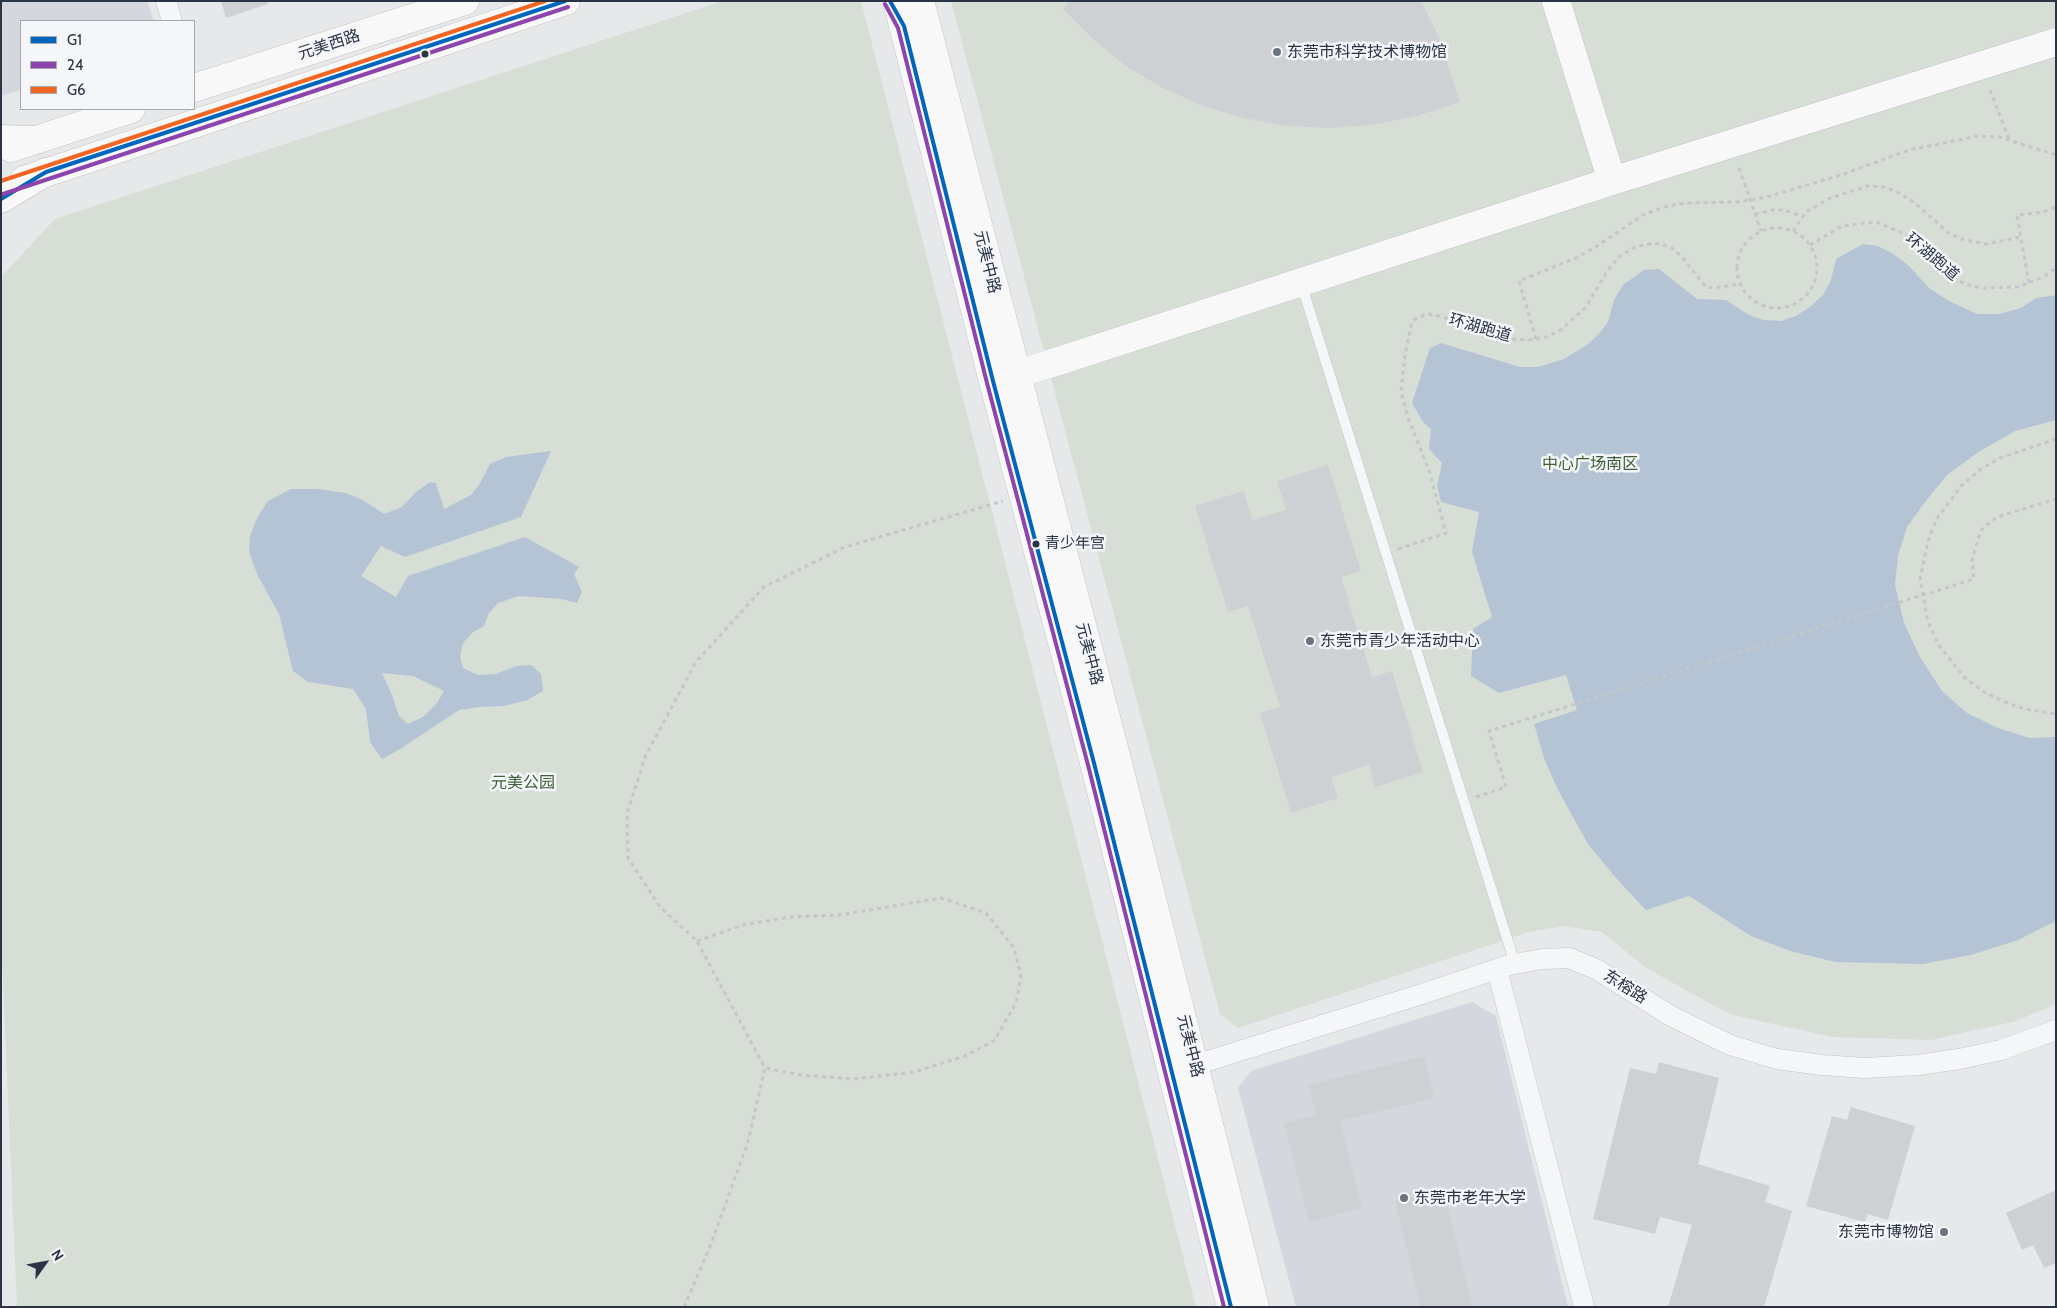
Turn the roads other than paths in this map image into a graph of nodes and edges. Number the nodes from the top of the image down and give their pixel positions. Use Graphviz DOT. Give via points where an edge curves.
graph roads {
  1 [pos="166,1"];
  2 [pos="465,1"];
  3 [pos="566,1"];
  4 [pos="890,1"];
  5 [pos="1556,1"];
  6 [pos="913,9"];
  7 [pos="172,20"];
  8 [pos="2056,42"];
  9 [pos="195,88"];
  10 [pos="128,110"];
  11 [pos="1,139"];
  12 [pos="34,140"];
  13 [pos="1,152"];
  14 [pos="46,172"];
  15 [pos="1612,181"];
  16 [pos="1,188"];
  17 [pos="1,199"];
  18 [pos="1301,282"];
  19 [pos="1004,377"];
  20 [pos="1506,967"];
  21 [pos="2056,1030"];
  22 [pos="1195,1064"];
  23 [pos="1230,1307"];
  24 [pos="1255,1307"];
  25 [pos="1584,1307"];
  1 -- 7 [label="street"];
  2 -- 9 [label="main road, 元美西路"];
  3 -- 14 [label="main road, 元美西路"];
  4 -- 6 [label="main road, 元美中路"];
  5 -- 15 [label="main road"];
  6 -- 19 [label="main road, 元美中路"];
  8 -- 15 [label="main road"];
  10 -- 12 [label="main road"];
  11 -- 12 [label="main road"];
  12 -- 13 [label="main road"];
  14 -- 16 [label="main road, 元美西路"];
  14 -- 17 [label="main road"];
  15 -- 18 [label="main road"];
  18 -- 19 [label="main road"];
  18 -- 20 [label="lane" via="1463,800"];
  19 -- 22 [label="main road, 元美中路"];
  19 -- 23 [label="main road, 元美中路" via="1023,496"];
  20 -- 21 [label="street, 东榕路" via="1542,959 1569,958 1596,969 1671,1016 1730,1045 1777,1059 1822,1065 1865,1068 1959,1059 2001,1050"];
  20 -- 22 [label="street, 东榕路"];
  20 -- 25 [label="street"];
  22 -- 24 [label="main road, 元美中路"];
}
